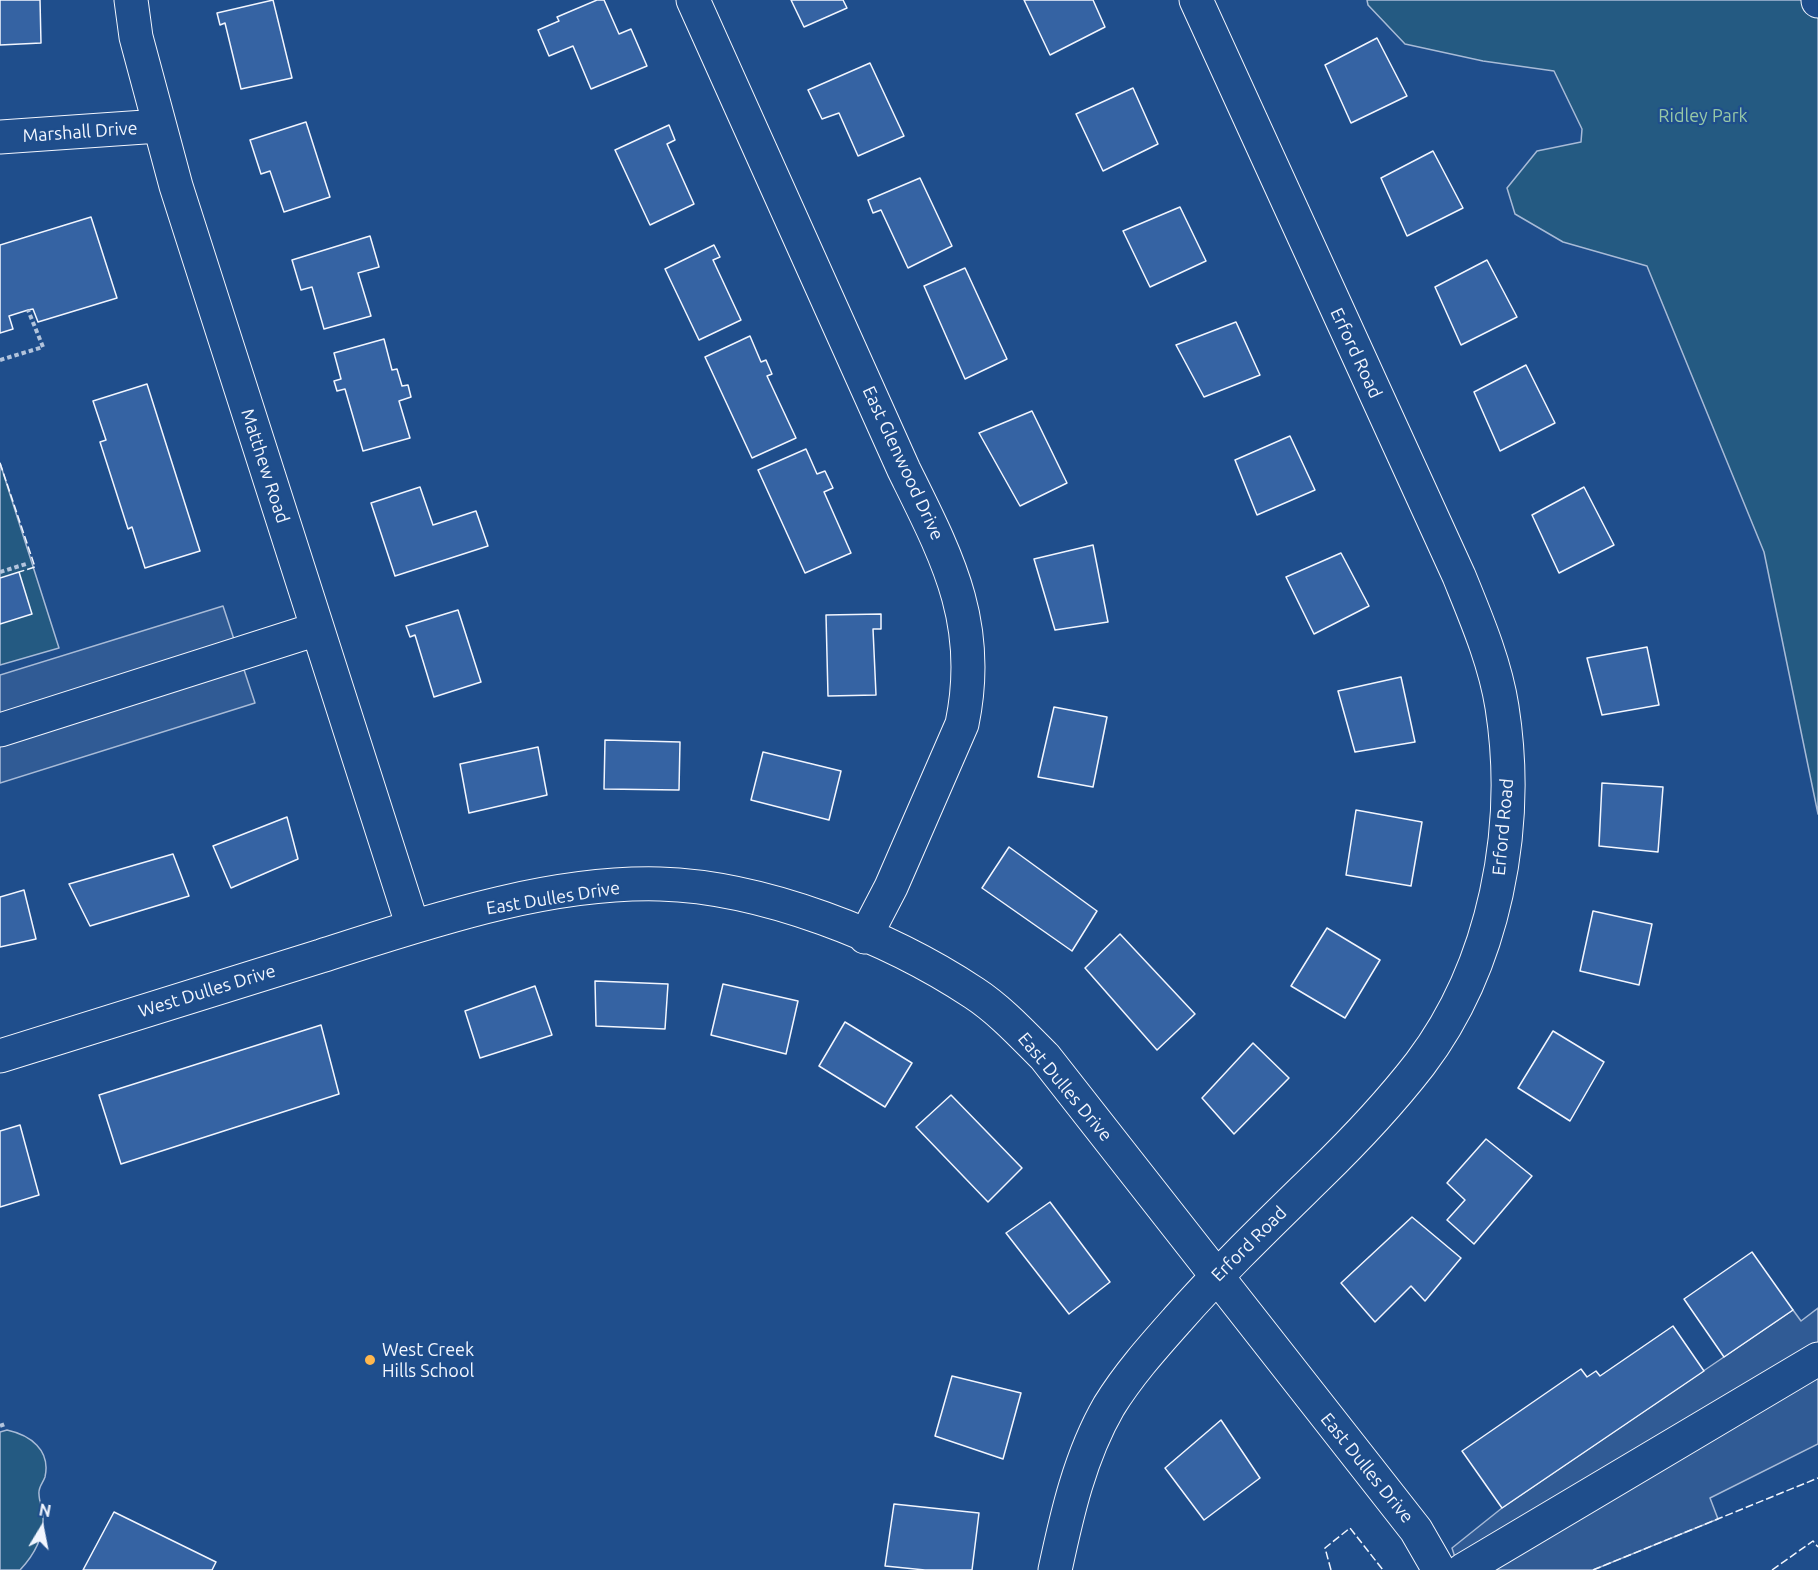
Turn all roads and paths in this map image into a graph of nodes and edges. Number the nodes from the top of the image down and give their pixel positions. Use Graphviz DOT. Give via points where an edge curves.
graph roads {
  1 [pos="131,0"];
  2 [pos="693,0"];
  3 [pos="1196,0"];
  4 [pos="159,126"];
  5 [pos="0,137"];
  6 [pos="28,310"];
  7 [pos="0,360"];
  8 [pos="26,564"];
  9 [pos="0,572"];
  10 [pos="317,629"];
  11 [pos="0,730"];
  12 [pos="414,927"];
  13 [pos="866,937"];
  14 [pos="0,1056"];
  15 [pos="1215,1278"];
  16 [pos="1818,1359"];
  17 [pos="1055,1570"];
  18 [pos="1439,1570"];
  19 [pos="1463,1570"];
  1 -- 4 [label="street, Matthew Road" via="136,37"];
  2 -- 13 [label="street, East Glenwood Drive" via="940,542 963,607 969,652 962,724"];
  3 -- 15 [label="street, Erford Road" via="1459,576 1495,674 1507,759 1507,820 1497,894 1479,954 1452,1013 1421,1062 1379,1114"];
  4 -- 5 [label="street, Marshall Drive"];
  4 -- 10 [label="street, Matthew Road"];
  6 -- 7 [label="path" via="43,346"];
  8 -- 9 [label="path"];
  10 -- 11 [label="street"];
  10 -- 12 [label="street, Matthew Road"];
  12 -- 13 [label="street, East Dulles Drive" via="507,903 597,886 658,884 712,887 787,905"];
  12 -- 14 [label="street, West Dulles Drive"];
  13 -- 15 [label="street, East Dulles Drive" via="929,966 976,995 1021,1033 1045,1057"];
  15 -- 17 [label="street, Erford Road" via="1152,1348 1110,1406 1088,1451 1069,1507"];
  15 -- 18 [label="street, East Dulles Drive" via="1416,1530"];
  16 -- 19 [label="street"];
}
